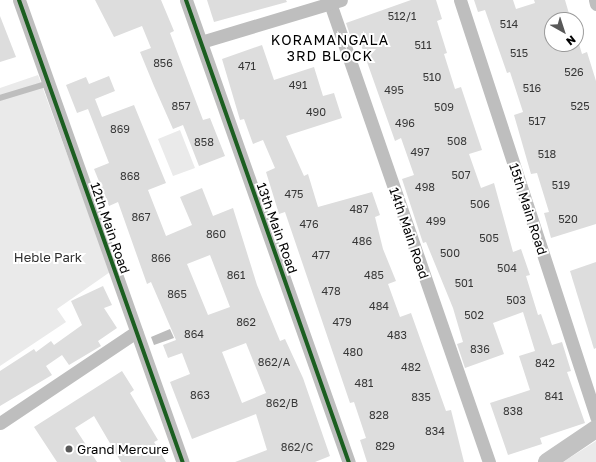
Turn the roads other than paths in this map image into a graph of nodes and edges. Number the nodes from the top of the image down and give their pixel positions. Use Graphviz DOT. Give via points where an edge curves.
graph roads {
  1 [pos="20,0"];
  2 [pos="186,0"];
  3 [pos="460,0"];
  4 [pos="595,0"];
  5 [pos="336,2"];
  6 [pos="596,4"];
  7 [pos="200,42"];
  8 [pos="49,83"];
  9 [pos="0,98"];
  10 [pos="136,332"];
  11 [pos="596,417"];
  12 [pos="0,423"];
  13 [pos="596,429"];
  14 [pos="183,462"];
  15 [pos="349,462"];
  16 [pos="489,462"];
  17 [pos="547,462"];
  1 -- 8 [label="street, 12th Main Road"];
  2 -- 7 [label="street, 13th Main Road"];
  3 -- 11 [label="street, 15th Main Road"];
  4 -- 6 [label="street"];
  5 -- 7 [label="street"];
  5 -- 16 [label="street, 14th Main Road"];
  7 -- 15 [label="street, 13th Main Road"];
  8 -- 9 [label="lane"];
  8 -- 10 [label="street, 12th Main Road"];
  10 -- 12 [label="street"];
  10 -- 14 [label="street, 12th Main Road"];
  13 -- 17 [label="street"];
}
